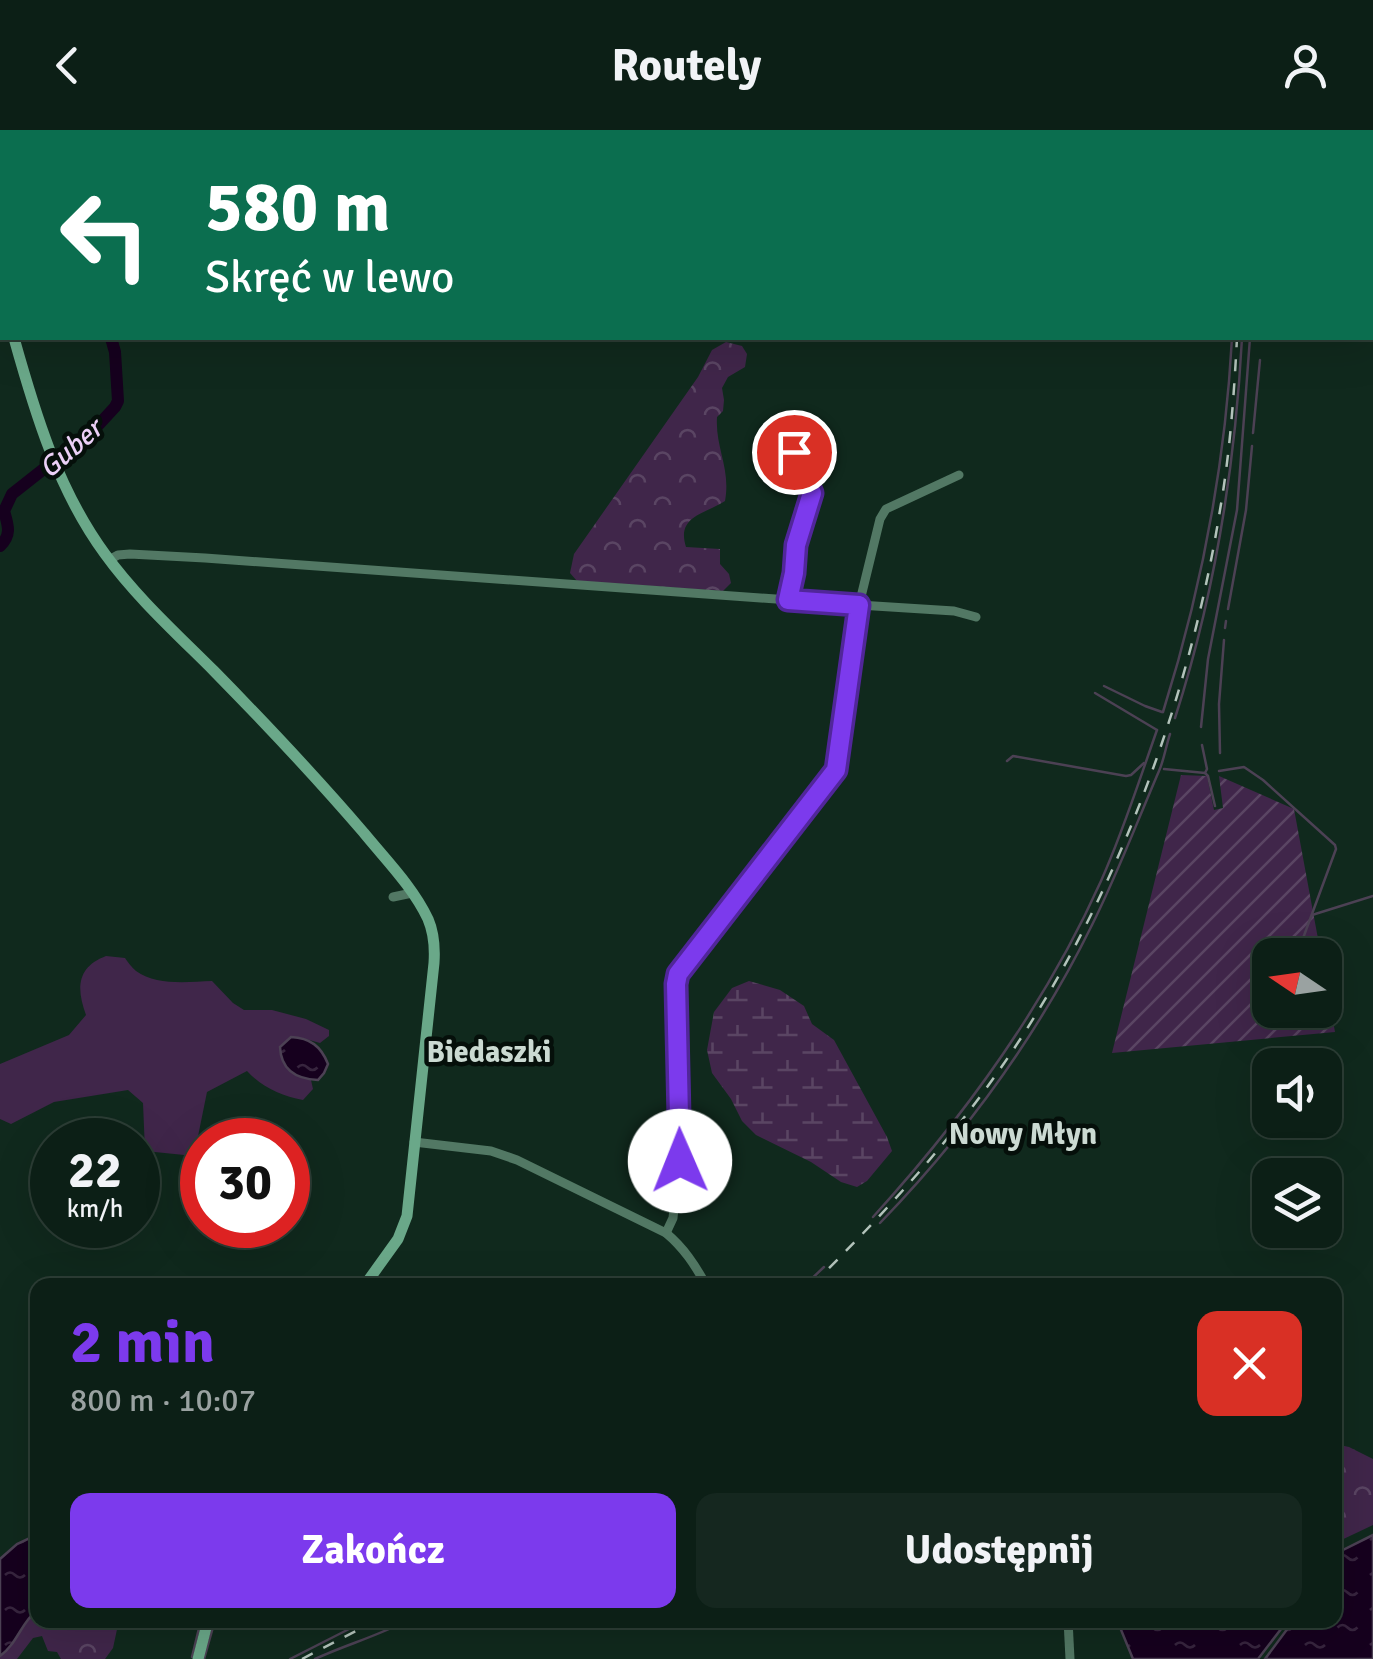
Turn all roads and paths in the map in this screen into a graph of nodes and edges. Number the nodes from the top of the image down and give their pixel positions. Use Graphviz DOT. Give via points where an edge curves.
graph roads {
  1 [pos="15,340"];
  2 [pos="787,419"];
  3 [pos="960,475"];
  4 [pos="109,560"];
  5 [pos="788,600"];
  6 [pos="859,605"];
  7 [pos="976,617"];
  8 [pos="412,893"];
  9 [pos="394,897"];
  10 [pos="414,1142"];
  11 [pos="666,1233"];
  12 [pos="369,1278"];
  13 [pos="702,1278"];
  14 [pos="206,1628"];
  15 [pos="1068,1628"];
  16 [pos="198,1659"];
  17 [pos="1070,1659"];
  1 -- 4 [label="main road" via="50,450"];
  2 -- 5 [label="street" via="812,493"];
  3 -- 6 [label="street" via="886,509"];
  4 -- 5 [label="street" via="172,556"];
  4 -- 8 [label="main road" via="313,773"];
  5 -- 6 [label="street"];
  6 -- 7 [label="street"];
  6 -- 11 [label="street" via="836,770 678,974 680,1161"];
  8 -- 9 [label="street"];
  8 -- 10 [label="main road" via="430,926 435,954"];
  10 -- 11 [label="street" via="503,1154"];
  10 -- 12 [label="main road" via="404,1226"];
  11 -- 13 [label="street"];
  14 -- 16 [label="main road"];
  15 -- 17 [label="street"];
}
